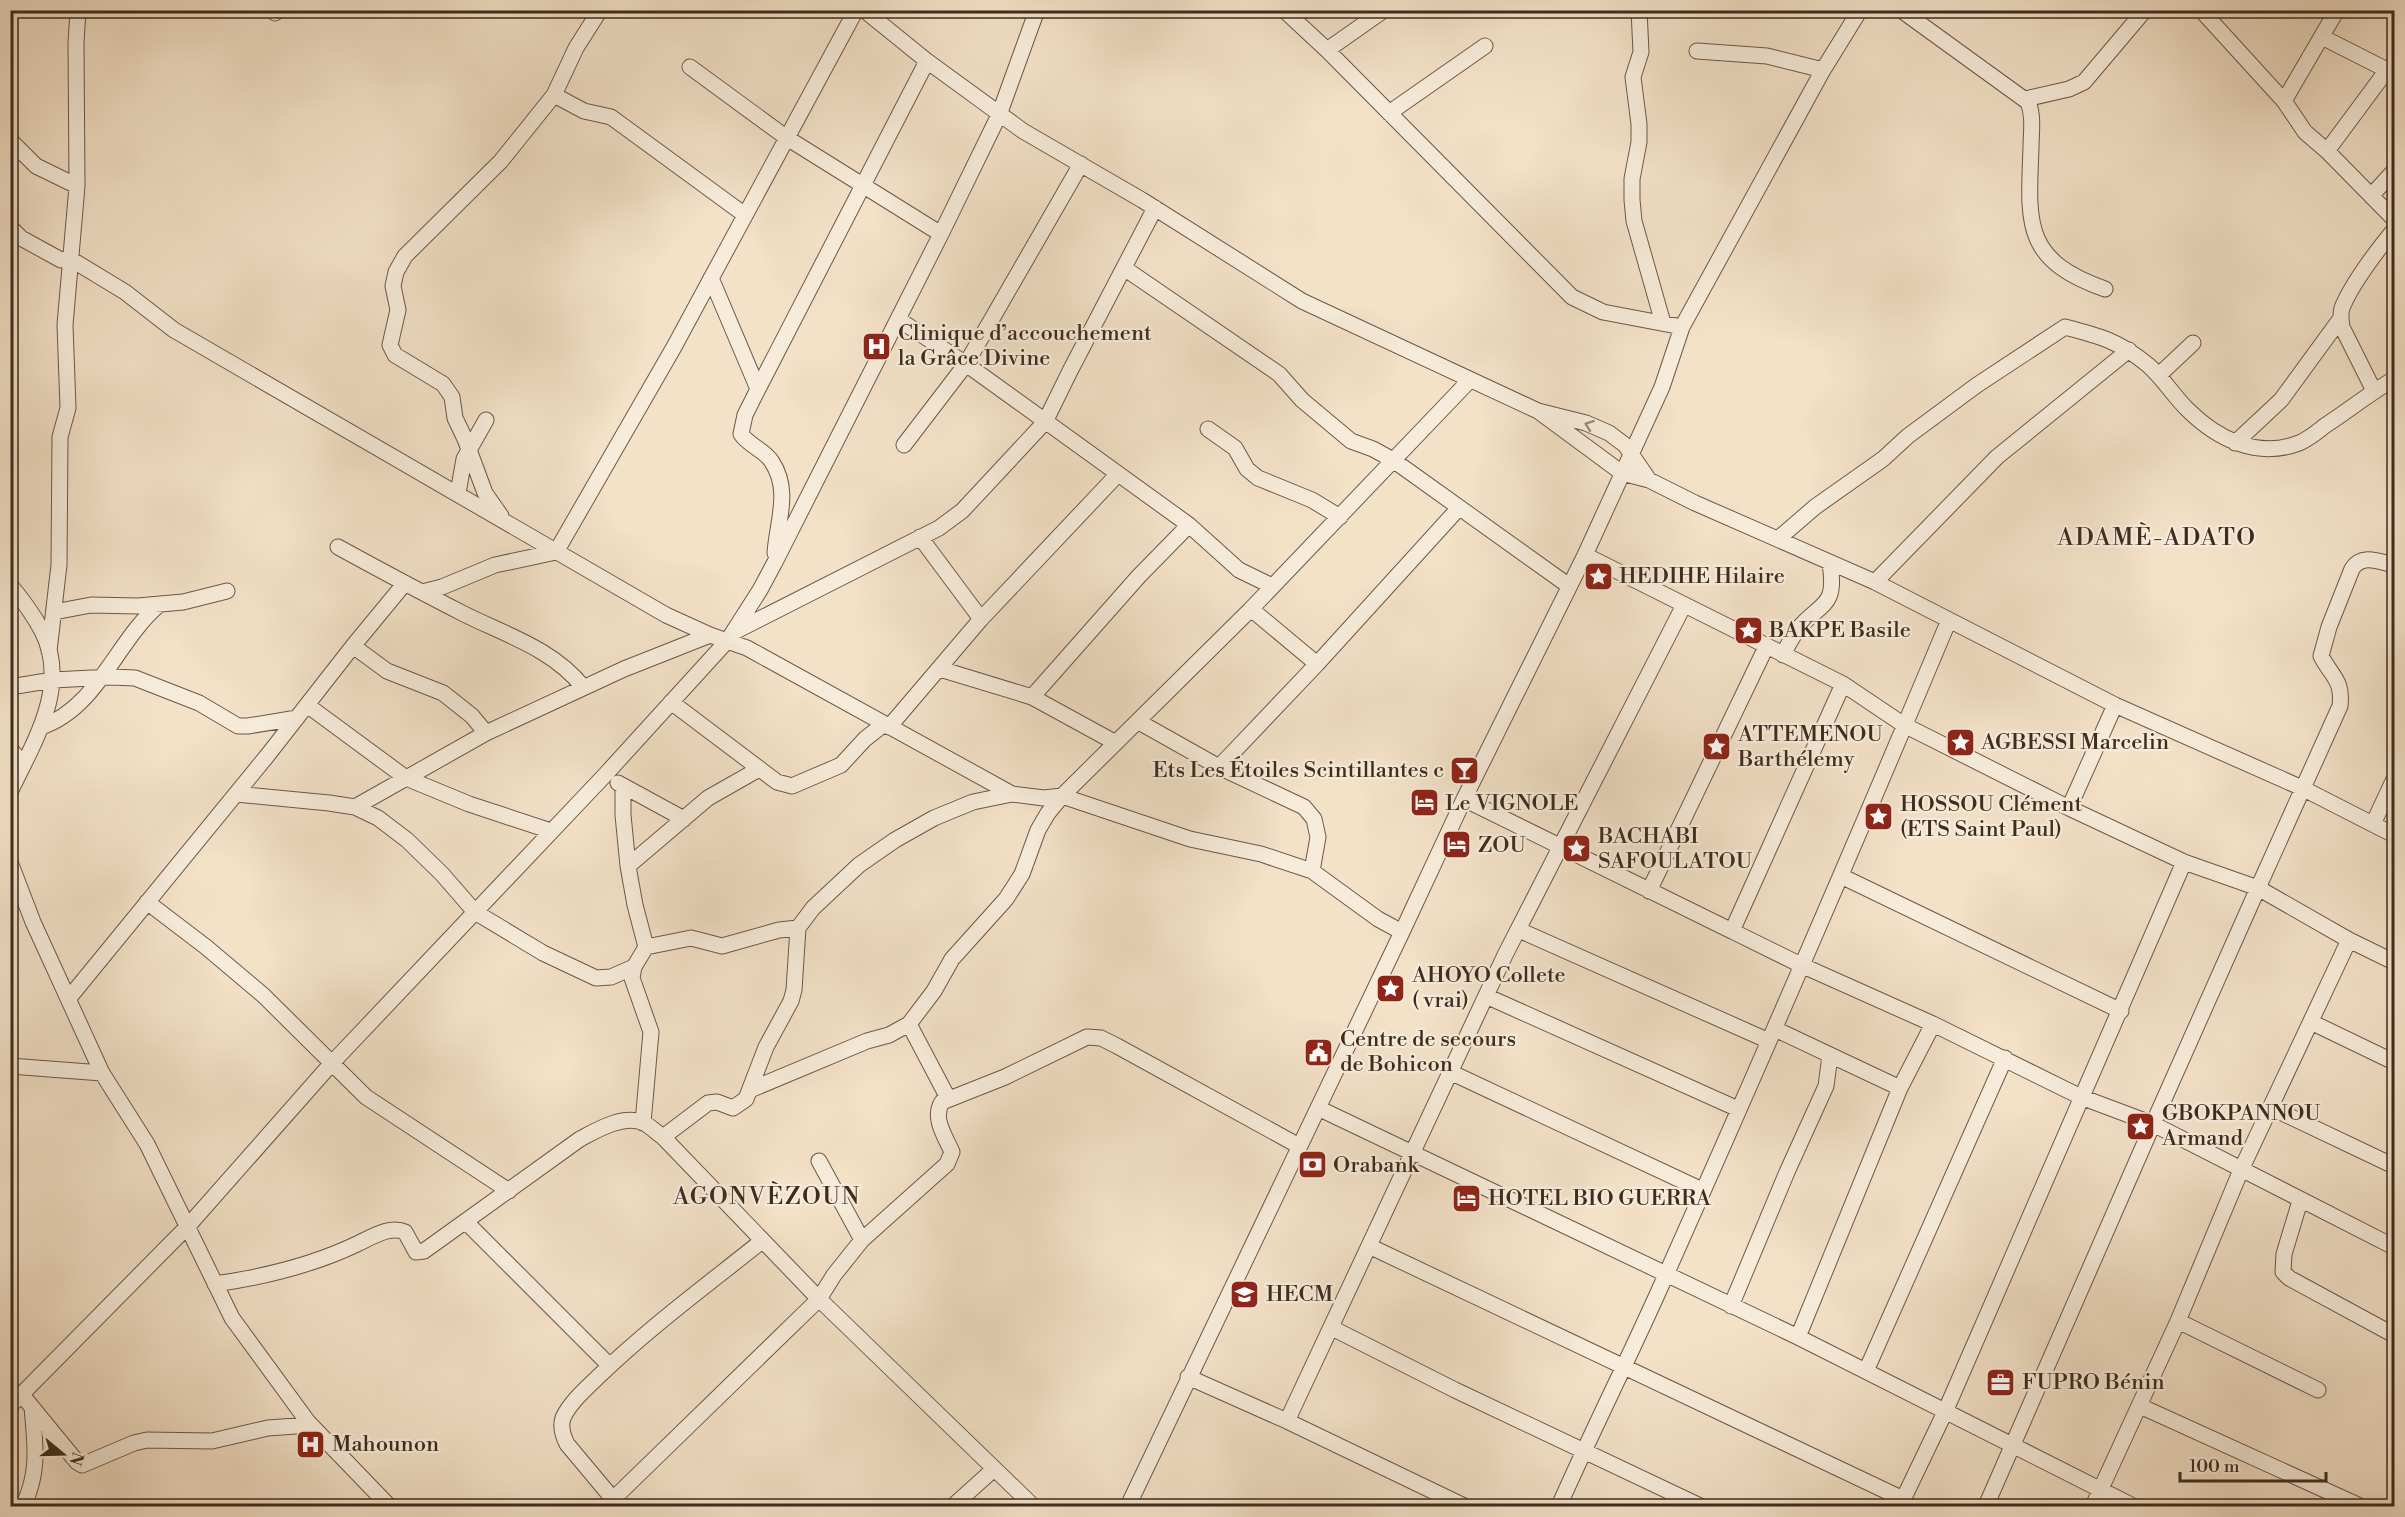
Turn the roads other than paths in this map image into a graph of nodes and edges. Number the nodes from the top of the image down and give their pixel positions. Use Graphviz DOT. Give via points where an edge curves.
graph roads {
  1 [pos="78,10"];
  2 [pos="272,10"];
  3 [pos="278,10"];
  4 [pos="600,10"];
  5 [pos="856,10"];
  6 [pos="864,10"];
  7 [pos="1037,10"];
  8 [pos="1284,10"];
  9 [pos="1384,10"];
  10 [pos="1639,10"];
  11 [pos="1860,10"];
  12 [pos="1900,10"];
  13 [pos="2145,10"];
  14 [pos="2201,10"];
  15 [pos="2337,10"];
  16 [pos="2322,37"];
  17 [pos="1485,46"];
  18 [pos="1327,51"];
  19 [pos="1697,51"];
  20 [pos="927,61"];
  21 [pos="690,67"];
  22 [pos="1822,70"];
  23 [pos="554,95"];
  24 [pos="2025,99"];
  25 [pos="2284,101"];
  26 [pos="1389,112"];
  27 [pos="999,115"];
  28 [pos="787,138"];
  29 [pos="10,140"];
  30 [pos="2327,151"];
  31 [pos="1081,164"];
  32 [pos="2394,171"];
  33 [pos="77,186"];
  34 [pos="862,186"];
  35 [pos="2371,196"];
  36 [pos="1155,208"];
  37 [pos="745,215"];
  38 [pos="2394,219"];
  39 [pos="10,227"];
  40 [pos="2394,230"];
  41 [pos="942,234"];
  42 [pos="69,258"];
  43 [pos="1124,268"];
  44 [pos="711,278"];
  45 [pos="2105,289"];
  46 [pos="2341,318"];
  47 [pos="898,319"];
  48 [pos="1663,323"];
  49 [pos="1682,327"];
  50 [pos="2193,343"];
  51 [pos="2129,350"];
  52 [pos="966,364"];
  53 [pos="2159,375"];
  54 [pos="2394,379"];
  55 [pos="1469,381"];
  56 [pos="758,389"];
  57 [pos="2374,390"];
  58 [pos="1538,411"];
  59 [pos="486,420"];
  60 [pos="1045,422"];
  61 [pos="1208,429"];
  62 [pos="2235,443"];
  63 [pos="904,444"];
  64 [pos="468,450"];
  65 [pos="1631,454"];
  66 [pos="1393,460"];
  67 [pos="1622,473"];
  68 [pos="1118,474"];
  69 [pos="1649,480"];
  70 [pos="458,494"];
  71 [pos="1458,508"];
  72 [pos="1340,517"];
  73 [pos="505,522"];
  74 [pos="1189,525"];
  75 [pos="920,537"];
  76 [pos="1779,538"];
  77 [pos="338,547"];
  78 [pos="556,552"];
  79 [pos="1585,555"];
  80 [pos="775,562"];
  81 [pos="1830,563"];
  82 [pos="2394,565"];
  83 [pos="1875,582"];
  84 [pos="405,583"];
  85 [pos="10,585"];
  86 [pos="1272,586"];
  87 [pos="1569,586"];
  88 [pos="227,591"];
  89 [pos="422,592"];
  90 [pos="160,604"];
  91 [pos="1684,605"];
  92 [pos="1251,609"];
  93 [pos="54,612"];
  94 [pos="981,619"];
  95 [pos="1949,620"];
  96 [pos="710,635"];
  97 [pos="731,636"];
  98 [pos="353,646"];
  99 [pos="1766,647"];
  100 [pos="49,651"];
  101 [pos="1783,655"];
  102 [pos="1317,664"];
  103 [pos="940,669"];
  104 [pos="101,678"];
  105 [pos="53,680"];
  106 [pos="1843,684"];
  107 [pos="10,687"];
  108 [pos="583,687"];
  109 [pos="1032,698"];
  110 [pos="671,702"];
  111 [pos="307,705"];
  112 [pos="2115,705"];
  113 [pos="297,718"];
  114 [pos="1139,722"];
  115 [pos="1904,725"];
  116 [pos="886,726"];
  117 [pos="41,727"];
  118 [pos="486,733"];
  119 [pos="1116,743"];
  120 [pos="10,748"];
  121 [pos="24,764"];
  122 [pos="1219,767"];
  123 [pos="759,769"];
  124 [pos="605,775"];
  125 [pos="406,778"];
  126 [pos="2394,779"];
  127 [pos="623,786"];
  128 [pos="2302,788"];
  129 [pos="10,792"];
  130 [pos="236,794"];
  131 [pos="1012,794"];
  132 [pos="1062,796"];
  133 [pos="1464,799"];
  134 [pos="355,807"];
  135 [pos="2069,808"];
  136 [pos="684,819"];
  137 [pos="2373,824"];
  138 [pos="552,831"];
  139 [pos="2394,835"];
  140 [pos="1560,847"];
  141 [pos="10,862"];
  142 [pos="2184,862"];
  143 [pos="628,866"];
  144 [pos="1312,871"];
  145 [pos="1841,876"];
  146 [pos="2258,888"];
  147 [pos="1649,891"];
  148 [pos="147,902"];
  149 [pos="475,912"];
  150 [pos="798,928"];
  151 [pos="1519,930"];
  152 [pos="1732,931"];
  153 [pos="1402,932"];
  154 [pos="2349,940"];
  155 [pos="646,947"];
  156 [pos="2394,963"];
  157 [pos="1801,965"];
  158 [pos="634,967"];
  159 [pos="1486,996"];
  160 [pos="69,998"];
  161 [pos="2121,1011"];
  162 [pos="2311,1022"];
  163 [pos="909,1024"];
  164 [pos="1932,1024"];
  165 [pos="1772,1035"];
  166 [pos="1830,1056"];
  167 [pos="2005,1058"];
  168 [pos="2394,1062"];
  169 [pos="332,1063"];
  170 [pos="10,1066"];
  171 [pos="1450,1072"];
  172 [pos="102,1073"];
  173 [pos="1900,1089"];
  174 [pos="750,1090"];
  175 [pos="2081,1097"];
  176 [pos="948,1098"];
  177 [pos="1317,1108"];
  178 [pos="2272,1108"];
  179 [pos="1738,1109"];
  180 [pos="643,1123"];
  181 [pos="2152,1124"];
  182 [pos="663,1137"];
  183 [pos="1299,1146"];
  184 [pos="1410,1154"];
  185 [pos="819,1161"];
  186 [pos="2394,1166"];
  187 [pos="2241,1170"];
  188 [pos="1702,1190"];
  189 [pos="509,1191"];
  190 [pos="2300,1201"];
  191 [pos="466,1222"];
  192 [pos="188,1226"];
  193 [pos="862,1240"];
  194 [pos="762,1241"];
  195 [pos="1369,1246"];
  196 [pos="2394,1247"];
  197 [pos="1666,1275"];
  198 [pos="215,1284"];
  199 [pos="819,1299"];
  200 [pos="1731,1306"];
  201 [pos="2178,1321"];
  202 [pos="1332,1328"];
  203 [pos="2394,1335"];
  204 [pos="1798,1337"];
  205 [pos="610,1366"];
  206 [pos="1624,1368"];
  207 [pos="1866,1371"];
  208 [pos="1188,1377"];
  209 [pos="2318,1390"];
  210 [pos="27,1401"];
  211 [pos="10,1406"];
  212 [pos="2140,1406"];
  213 [pos="1945,1412"];
  214 [pos="1287,1421"];
  215 [pos="310,1425"];
  216 [pos="2014,1447"];
  217 [pos="1584,1450"];
  218 [pos="994,1469"];
  219 [pos="2101,1491"];
  220 [pos="609,1503"];
  221 [pos="1901,1503"];
  222 [pos="385,1505"];
  223 [pos="23,1506"];
  224 [pos="953,1506"];
  225 [pos="1033,1506"];
  226 [pos="1128,1506"];
  227 [pos="1464,1506"];
  228 [pos="1559,1506"];
  229 [pos="1700,1506"];
  230 [pos="1986,1506"];
  231 [pos="2093,1506"];
  232 [pos="2133,1506"];
  233 [pos="2360,1506"];
  1 -- 33 [label="street"];
  2 -- 3 [label="street"];
  4 -- 23 [label="street" via="576,48"];
  5 -- 28 [label="street"];
  6 -- 20 [label="street"];
  7 -- 27 [label="street"];
  8 -- 18 [label="street"];
  9 -- 18 [label="street"];
  10 -- 48 [label="street" via="1641,51 1633,77 1639,142 1632,200 1634,221"];
  11 -- 22 [label="street"];
  12 -- 24 [label="street"];
  13 -- 24 [label="street" via="2084,82"];
  14 -- 25 [label="street"];
  15 -- 16 [label="street"];
  16 -- 25 [label="street"];
  16 -- 30 [label="street" via="2387,70"];
  17 -- 26 [label="street"];
  18 -- 26 [label="street"];
  19 -- 22 [label="street" via="1767,56"];
  20 -- 27 [label="street"];
  20 -- 34 [label="street"];
  21 -- 28 [label="street"];
  22 -- 49 [label="street"];
  23 -- 37 [label="street" via="584,111 611,117"];
  23 -- 64 [label="street" via="501,161 405,256 396,272 393,285 398,310 390,345 395,355 448,390"];
  24 -- 45 [label="street" via="2030,106 2032,126 2029,215 2035,234 2044,252 2061,268"];
  25 -- 30 [label="street" via="2305,132"];
  26 -- 48 [label="street" via="1572,297 1603,312"];
  27 -- 31 [label="street"];
  27 -- 41 [label="street"];
  28 -- 34 [label="street"];
  28 -- 37 [label="street"];
  29 -- 33 [label="street" via="36,165"];
  30 -- 35 [label="street"];
  31 -- 36 [label="street"];
  31 -- 52 [label="street"];
  32 -- 35 [label="street"];
  33 -- 42 [label="street"];
  34 -- 41 [label="street"];
  34 -- 56 [label="street"];
  35 -- 38 [label="street"];
  36 -- 43 [label="street"];
  36 -- 55 [label="street" via="1302,301"];
  37 -- 44 [label="street"];
  39 -- 42 [label="street" via="21,238 61,260"];
  40 -- 46 [label="street" via="2348,297"];
  41 -- 47 [label="street"];
  42 -- 70 [label="street" via="125,292 174,330"];
  42 -- 93 [label="street" via="64,325 68,408 60,437 59,565"];
  43 -- 60 [label="street"];
  43 -- 66 [label="street" via="1279,374 1302,400 1351,441"];
  44 -- 56 [label="street"];
  44 -- 78 [label="street"];
  46 -- 57 [label="street"];
  46 -- 62 [label="street" via="2281,400"];
  47 -- 52 [label="street"];
  47 -- 80 [label="street"];
  48 -- 49 [label="street"];
  49 -- 65 [label="street" via="1662,387"];
  50 -- 53 [label="street"];
  51 -- 53 [label="street"];
  51 -- 76 [label="street" via="2101,336 2065,327 1908,436"];
  51 -- 83 [label="street" via="1997,457"];
  52 -- 60 [label="street"];
  52 -- 63 [label="street"];
  53 -- 62 [label="street" via="2187,409"];
  54 -- 57 [label="street"];
  55 -- 58 [label="street"];
  55 -- 66 [label="street"];
  56 -- 80 [label="street" via="741,434 771,460 782,490"];
  57 -- 62 [label="street" via="2301,442 2260,449"];
  65 -- 58 [label="street, one-way" via="1610,433"];
  58 -- 67 [label="street"];
  59 -- 64 [label="street"];
  60 -- 68 [label="street"];
  60 -- 75 [label="street" via="962,511"];
  61 -- 72 [label="street" via="1235,448 1247,469 1258,478 1312,500"];
  64 -- 70 [label="street"];
  64 -- 73 [label="street" via="485,493"];
  65 -- 67 [label="street"];
  65 -- 69 [label="street"];
  66 -- 71 [label="street"];
  66 -- 72 [label="street"];
  67 -- 69 [label="street"];
  67 -- 79 [label="street"];
  68 -- 74 [label="street"];
  68 -- 94 [label="street"];
  69 -- 76 [label="street"];
  70 -- 73 [label="street"];
  71 -- 87 [label="street"];
  71 -- 102 [label="street"];
  72 -- 86 [label="street"];
  73 -- 78 [label="street"];
  74 -- 86 [label="street" via="1239,570"];
  74 -- 109 [label="street"];
  75 -- 94 [label="street"];
  75 -- 97 [label="street"];
  76 -- 81 [label="street"];
  77 -- 84 [label="street"];
  78 -- 89 [label="street" via="495,564"];
  78 -- 96 [label="street" via="666,615"];
  79 -- 87 [label="street"];
  79 -- 91 [label="street"];
  80 -- 97 [label="street"];
  81 -- 83 [label="street"];
  81 -- 101 [label="street" via="1833,584 1829,596 1797,630"];
  82 -- 128 [label="street" via="2366,559 2356,562 2352,569 2321,656 2342,692 2340,706"];
  83 -- 95 [label="street"];
  84 -- 89 [label="street"];
  84 -- 98 [label="street"];
  85 -- 100 [label="street" via="37,622"];
  86 -- 92 [label="street"];
  87 -- 133 [label="street"];
  88 -- 90 [label="street" via="198,600"];
  89 -- 108 [label="street" via="541,650 571,671"];
  90 -- 93 [label="street" via="91,605"];
  90 -- 104 [label="street" via="139,624"];
  91 -- 99 [label="street"];
  91 -- 140 [label="street"];
  92 -- 102 [label="street"];
  92 -- 114 [label="street"];
  93 -- 100 [label="street"];
  94 -- 103 [label="street"];
  95 -- 112 [label="street"];
  95 -- 115 [label="street"];
  96 -- 97 [label="street"];
  96 -- 108 [label="street"];
  97 -- 110 [label="street"];
  97 -- 116 [label="street"];
  98 -- 111 [label="street"];
  98 -- 118 [label="street" via="387,671 443,693"];
  99 -- 101 [label="street"];
  99 -- 147 [label="street"];
  100 -- 105 [label="street"];
  101 -- 106 [label="street"];
  102 -- 122 [label="street"];
  103 -- 109 [label="street"];
  103 -- 116 [label="street"];
  104 -- 105 [label="street"];
  104 -- 113 [label="street" via="145,681 199,703 238,726"];
  104 -- 117 [label="street" via="67,713"];
  105 -- 107 [label="street"];
  105 -- 117 [label="street"];
  106 -- 115 [label="street"];
  106 -- 152 [label="street"];
  108 -- 118 [label="street"];
  109 -- 119 [label="street"];
  110 -- 123 [label="street"];
  110 -- 124 [label="street"];
  111 -- 113 [label="street"];
  111 -- 125 [label="street"];
  112 -- 128 [label="street"];
  112 -- 135 [label="street"];
  113 -- 130 [label="street"];
  114 -- 119 [label="street"];
  114 -- 122 [label="street"];
  115 -- 135 [label="street"];
  115 -- 145 [label="street"];
  116 -- 123 [label="street" via="865,739 841,765 792,786 785,786"];
  116 -- 131 [label="street"];
  117 -- 121 [label="street"];
  118 -- 125 [label="street"];
  119 -- 132 [label="street"];
  120 -- 121 [label="street"];
  121 -- 129 [label="street"];
  122 -- 144 [label="street" via="1311,813 1318,837"];
  123 -- 136 [label="street" via="708,798"];
  124 -- 127 [label="street"];
  124 -- 138 [label="street"];
  125 -- 134 [label="street"];
  125 -- 138 [label="street"];
  126 -- 137 [label="street"];
  127 -- 136 [label="street"];
  127 -- 143 [label="street"];
  128 -- 137 [label="street"];
  128 -- 146 [label="street"];
  130 -- 134 [label="street"];
  130 -- 148 [label="street"];
  131 -- 132 [label="street"];
  131 -- 150 [label="street" via="973,802 895,840 859,865 813,908"];
  132 -- 144 [label="street" via="1190,839 1261,854"];
  132 -- 163 [label="street" via="1038,830 1022,874 1006,899 952,959 934,992"];
  133 -- 140 [label="street"];
  133 -- 153 [label="street"];
  134 -- 149 [label="street" via="378,818 407,840"];
  135 -- 142 [label="street"];
  136 -- 143 [label="street"];
  137 -- 139 [label="street"];
  138 -- 149 [label="street"];
  140 -- 147 [label="street"];
  140 -- 151 [label="street"];
  141 -- 160 [label="street"];
  142 -- 146 [label="street"];
  142 -- 161 [label="street"];
  143 -- 155 [label="street"];
  144 -- 153 [label="street"];
  145 -- 157 [label="street"];
  145 -- 161 [label="street"];
  146 -- 154 [label="street"];
  146 -- 181 [label="street"];
  147 -- 152 [label="street"];
  148 -- 160 [label="street"];
  148 -- 169 [label="street" via="263,995"];
  149 -- 158 [label="street" via="543,953 596,978 611,977"];
  149 -- 169 [label="street"];
  150 -- 155 [label="street" via="729,945 682,938"];
  150 -- 174 [label="street" via="791,1001 765,1047"];
  151 -- 159 [label="street"];
  151 -- 165 [label="street"];
  152 -- 157 [label="street"];
  153 -- 177 [label="street"];
  154 -- 156 [label="street"];
  154 -- 162 [label="street"];
  155 -- 158 [label="street"];
  157 -- 164 [label="street"];
  157 -- 165 [label="street"];
  158 -- 180 [label="street" via="633,986 651,1032"];
  159 -- 171 [label="street"];
  159 -- 179 [label="street"];
  160 -- 172 [label="street"];
  161 -- 175 [label="street"];
  162 -- 168 [label="street"];
  162 -- 178 [label="street"];
  163 -- 174 [label="street"];
  163 -- 176 [label="street"];
  164 -- 167 [label="street"];
  164 -- 173 [label="street"];
  165 -- 166 [label="street"];
  165 -- 179 [label="street"];
  166 -- 173 [label="street"];
  166 -- 200 [label="street" via="1826,1086"];
  167 -- 175 [label="street"];
  167 -- 207 [label="street"];
  169 -- 189 [label="street" via="385,1112"];
  169 -- 192 [label="street"];
  170 -- 172 [label="street"];
  171 -- 184 [label="street"];
  171 -- 188 [label="street"];
  172 -- 192 [label="street" via="147,1144"];
  173 -- 204 [label="street"];
  174 -- 182 [label="street" via="738,1107 708,1103"];
  175 -- 181 [label="street"];
  175 -- 213 [label="street"];
  176 -- 183 [label="street" via="1005,1077 1076,1040 1101,1038"];
  176 -- 193 [label="street" via="938,1108 937,1117 952,1152 947,1164"];
  177 -- 183 [label="street"];
  177 -- 184 [label="street"];
  178 -- 186 [label="street"];
  178 -- 187 [label="street"];
  179 -- 188 [label="street"];
  180 -- 182 [label="street"];
  180 -- 189 [label="street" via="618,1122 580,1138"];
  181 -- 187 [label="street"];
  181 -- 216 [label="street"];
  182 -- 194 [label="street"];
  183 -- 208 [label="street"];
  184 -- 195 [label="street"];
  184 -- 197 [label="street"];
  185 -- 193 [label="street"];
  187 -- 190 [label="street"];
  187 -- 201 [label="street"];
  188 -- 197 [label="street"];
  189 -- 191 [label="street"];
  190 -- 196 [label="street"];
  190 -- 203 [label="street" via="2284,1254 2283,1272"];
  191 -- 198 [label="street" via="419,1253 405,1232 395,1229 312,1262 258,1278"];
  191 -- 205 [label="street"];
  192 -- 198 [label="street"];
  192 -- 210 [label="street"];
  193 -- 199 [label="street"];
  194 -- 199 [label="street"];
  194 -- 205 [label="street"];
  195 -- 202 [label="street"];
  195 -- 206 [label="street"];
  197 -- 200 [label="street"];
  197 -- 206 [label="street"];
  198 -- 215 [label="street" via="232,1318"];
  199 -- 218 [label="street"];
  199 -- 220 [label="street"];
  200 -- 204 [label="street"];
  201 -- 209 [label="street"];
  201 -- 212 [label="street"];
  202 -- 214 [label="street"];
  202 -- 217 [label="street"];
  204 -- 207 [label="street"];
  205 -- 220 [label="street" via="562,1419 567,1444"];
  206 -- 217 [label="street"];
  206 -- 221 [label="street"];
  207 -- 213 [label="street"];
  208 -- 214 [label="street"];
  208 -- 226 [label="street"];
  210 -- 211 [label="street"];
  210 -- 215 [label="street" via="82,1465 147,1440 212,1441 268,1428"];
  210 -- 223 [label="street" via="35,1476"];
  212 -- 219 [label="street"];
  212 -- 233 [label="street"];
  213 -- 216 [label="street"];
  213 -- 221 [label="street"];
  214 -- 227 [label="street"];
  215 -- 222 [label="street"];
  216 -- 219 [label="street"];
  216 -- 230 [label="street"];
  217 -- 228 [label="street"];
  217 -- 229 [label="street"];
  218 -- 224 [label="street"];
  218 -- 225 [label="street"];
  219 -- 231 [label="street"];
  219 -- 232 [label="street"];
}
